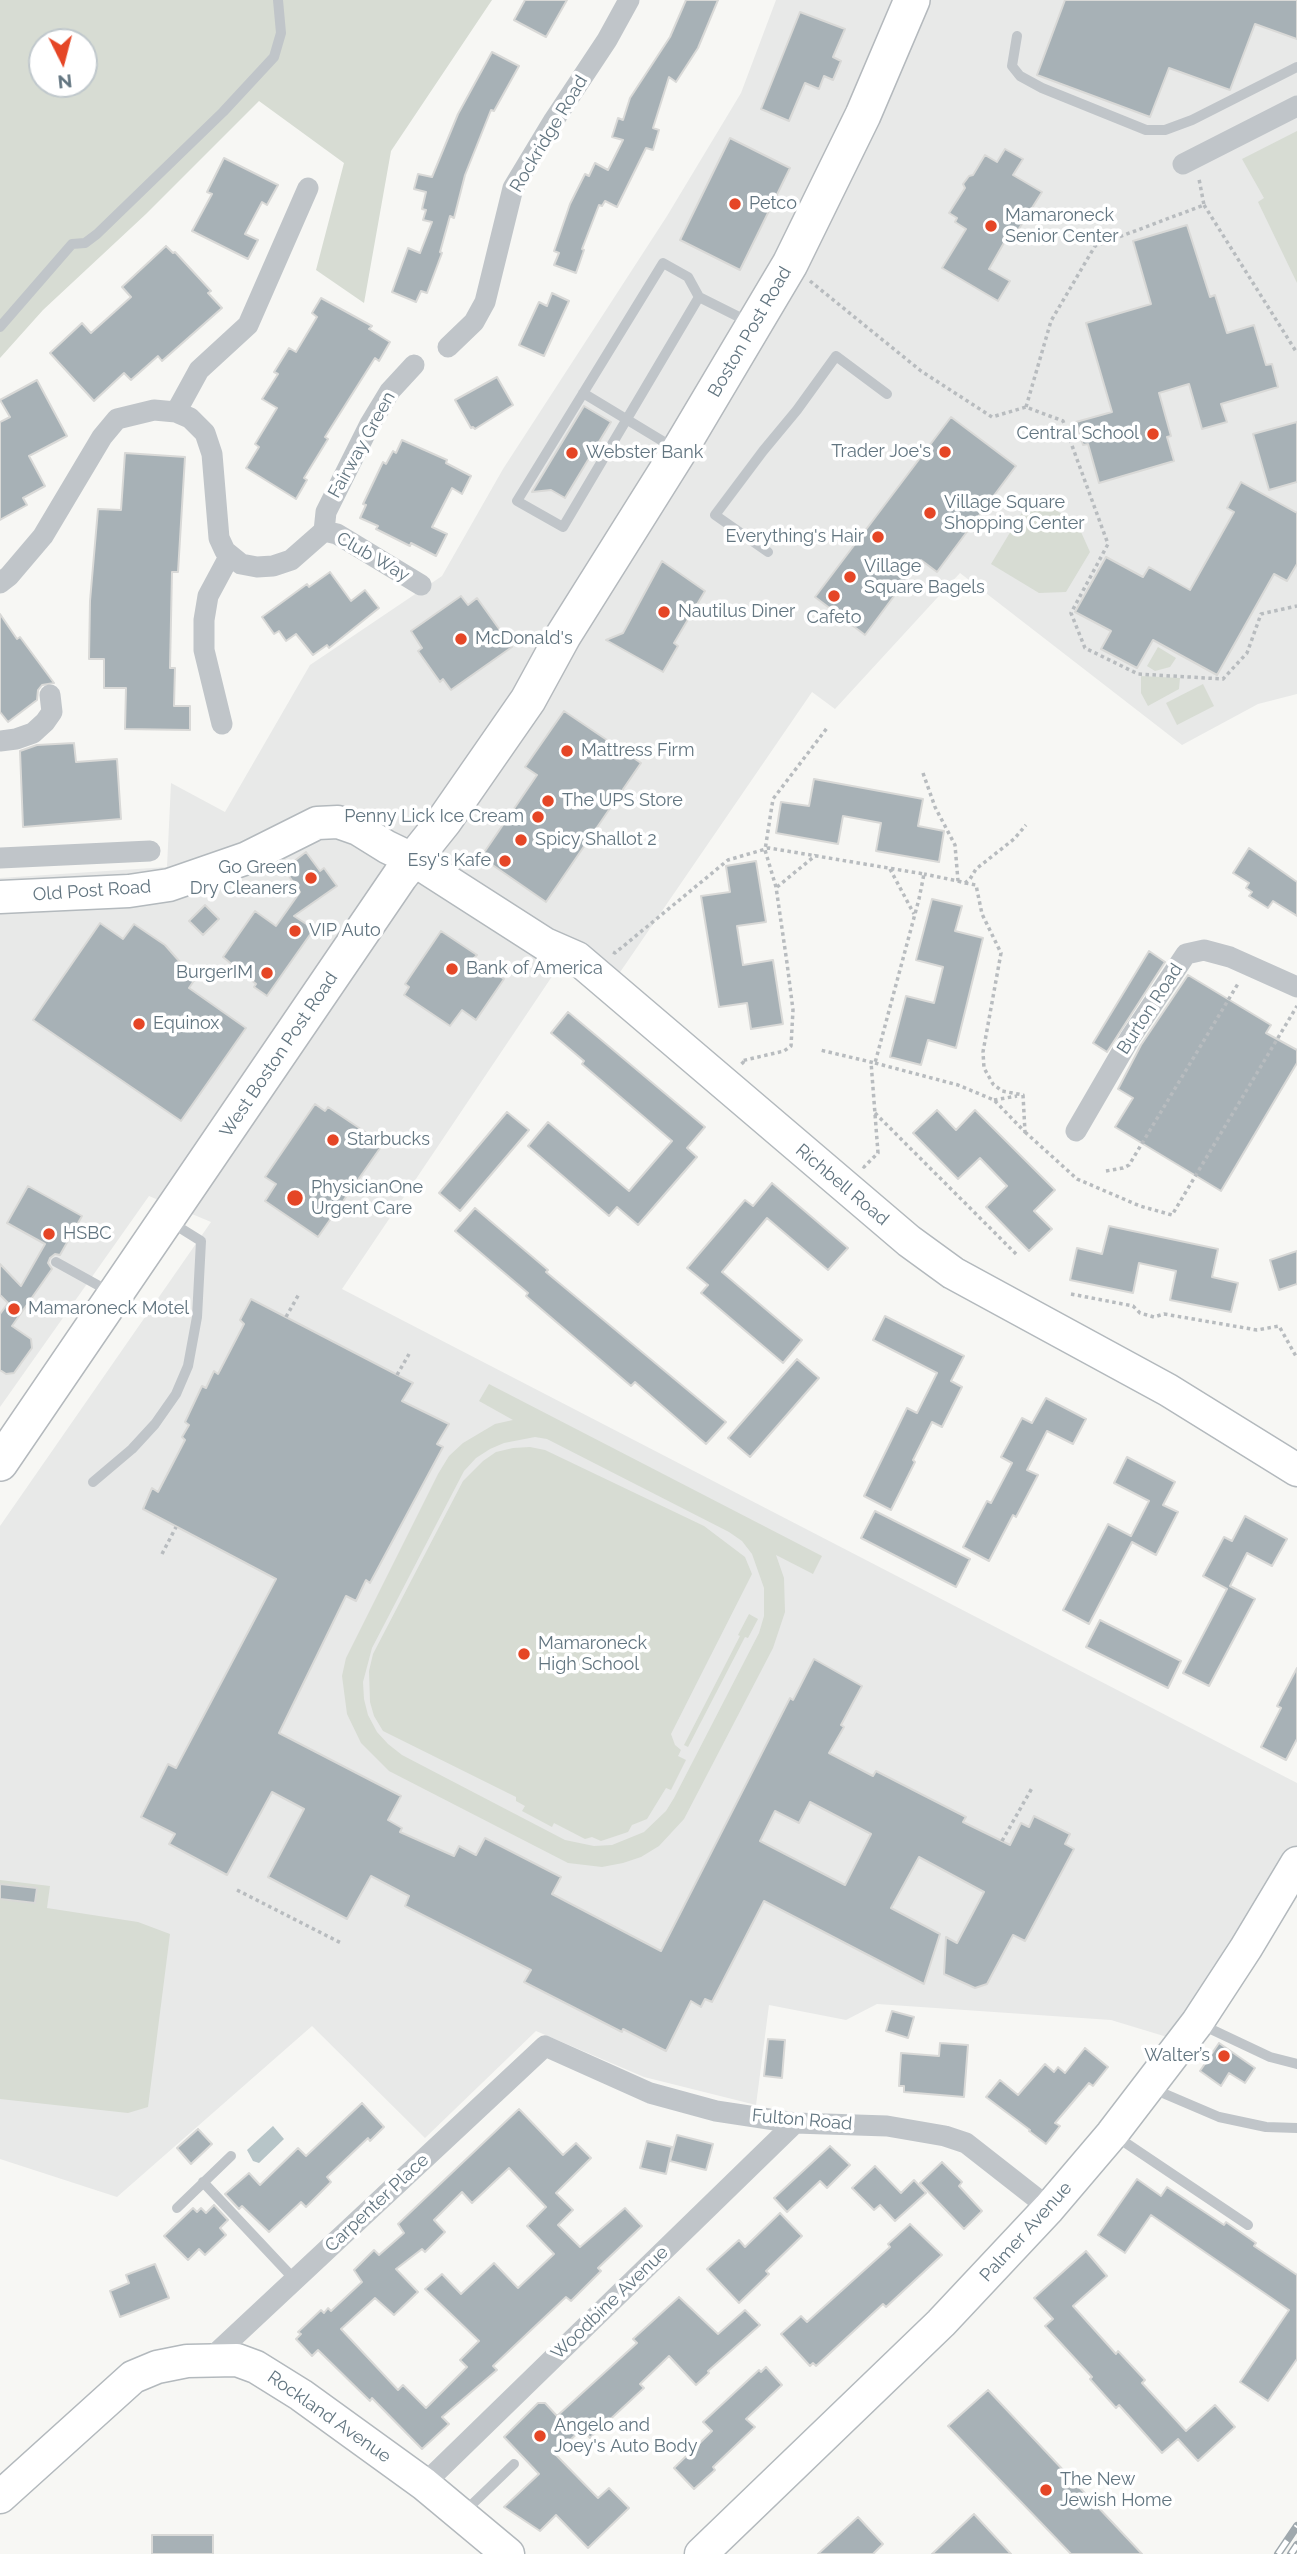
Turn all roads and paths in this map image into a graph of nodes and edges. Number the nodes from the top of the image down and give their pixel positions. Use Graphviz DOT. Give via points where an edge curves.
graph roads {
  1 [pos="278,0"];
  2 [pos="628,0"];
  3 [pos="912,0"];
  4 [pos="1017,36"];
  5 [pos="1297,67"];
  6 [pos="1297,106"];
  7 [pos="1189,161"];
  8 [pos="308,188"];
  9 [pos="1204,205"];
  10 [pos="790,264"];
  11 [pos="699,297"];
  12 [pos="755,325"];
  13 [pos="0,327"];
  14 [pos="448,347"];
  15 [pos="1297,353"];
  16 [pos="414,365"];
  17 [pos="583,393"];
  18 [pos="887,394"];
  19 [pos="1026,407"];
  20 [pos="176,412"];
  21 [pos="627,419"];
  22 [pos="680,451"];
  23 [pos="324,531"];
  24 [pos="768,552"];
  25 [pos="230,555"];
  26 [pos="0,583"];
  27 [pos="421,585"];
  28 [pos="1297,606"];
  29 [pos="557,648"];
  30 [pos="50,695"];
  31 [pos="222,724"];
  32 [pos="827,728"];
  33 [pos="0,741"];
  34 [pos="923,773"];
  35 [pos="1026,825"];
  36 [pos="765,850"];
  37 [pos="150,851"];
  38 [pos="816,855"];
  39 [pos="0,858"];
  40 [pos="414,860"];
  41 [pos="889,868"];
  42 [pos="924,874"];
  43 [pos="958,881"];
  44 [pos="965,883"];
  45 [pos="776,887"];
  46 [pos="0,897"];
  47 [pos="915,916"];
  48 [pos="603,945"];
  49 [pos="1249,965"];
  50 [pos="1297,987"];
  51 [pos="1297,1006"];
  52 [pos="820,1050"];
  53 [pos="873,1062"];
  54 [pos="749,1069"];
  55 [pos="1023,1095"];
  56 [pos="994,1100"];
  57 [pos="875,1113"];
  58 [pos="1076,1131"];
  59 [pos="1025,1132"];
  60 [pos="855,1158"];
  61 [pos="1106,1171"];
  62 [pos="167,1220"];
  63 [pos="1017,1255"];
  64 [pos="56,1262"];
  65 [pos="299,1294"];
  66 [pos="1071,1294"];
  67 [pos="115,1295"];
  68 [pos="286,1317"];
  69 [pos="408,1354"];
  70 [pos="1297,1357"];
  71 [pos="397,1375"];
  72 [pos="0,1463"];
  73 [pos="1297,1470"];
  74 [pos="93,1482"];
  75 [pos="176,1527"];
  76 [pos="162,1554"];
  77 [pos="1032,1788"];
  78 [pos="1002,1841"];
  79 [pos="1297,1863"];
  80 [pos="237,1890"];
  81 [pos="343,1944"];
  82 [pos="1197,2023"];
  83 [pos="545,2046"];
  84 [pos="1297,2064"];
  85 [pos="1148,2087"];
  86 [pos="795,2123"];
  87 [pos="1297,2129"];
  88 [pos="1112,2134"];
  89 [pos="231,2155"];
  90 [pos="203,2182"];
  91 [pos="177,2208"];
  92 [pos="1049,2208"];
  93 [pos="1248,2225"];
  94 [pos="295,2280"];
  95 [pos="210,2360"];
  96 [pos="514,2464"];
  97 [pos="424,2484"];
  98 [pos="0,2497"];
  99 [pos="462,2514"];
  100 [pos="508,2554"];
  101 [pos="701,2554"];
  1 -- 13 [label="lane" via="281,33 274,57 97,234 85,243 72,244"];
  2 -- 14 [label="street, Rockridge Road" via="513,188 485,302 474,322"];
  3 -- 10 [label="main road, Boston Post Road" via="863,115"];
  4 -- 5 [label="lane" via="1012,66 1020,76 1146,130 1165,130 1192,120"];
  6 -- 7 [label="street"];
  7 -- 9 [label="path"];
  8 -- 20 [label="street" via="248,325 200,370"];
  9 -- 15 [label="path"];
  9 -- 19 [label="path" via="1096,246 1051,321"];
  10 -- 12 [label="main road, Boston Post Road"];
  10 -- 19 [label="path" via="921,371 992,418"];
  11 -- 12 [label="lane"];
  11 -- 17 [label="lane" via="688,277 663,263"];
  11 -- 21 [label="lane"];
  12 -- 22 [label="main road, Boston Post Road"];
  16 -- 23 [label="street, Fairway Green" via="390,391 370,425 326,512"];
  17 -- 21 [label="lane"];
  17 -- 21 [label="lane" via="517,500 563,527"];
  18 -- 24 [label="lane" via="836,356 715,515"];
  19 -- 28 [label="path" via="1063,421 1108,544 1072,612 1085,648 1138,674 1223,679 1247,653 1261,614"];
  20 -- 25 [label="street" via="205,433 212,454 219,538"];
  20 -- 26 [label="street" via="154,410 117,419 102,436 43,536"];
  21 -- 22 [label="lane"];
  22 -- 29 [label="main road, Boston Post Road"];
  23 -- 25 [label="street" via="291,560 273,566 241,564"];
  23 -- 27 [label="street, Club Way" via="337,534"];
  25 -- 31 [label="street" via="208,596 204,620 204,650"];
  29 -- 40 [label="main road, West Boston Post Road" via="528,700"];
  30 -- 33 [label="street" via="52,712 45,722 33,733"];
  32 -- 36 [label="path" via="773,799"];
  34 -- 43 [label="path" via="955,845"];
  35 -- 44 [label="path"];
  36 -- 38 [label="path"];
  36 -- 45 [label="path"];
  36 -- 48 [label="path" via="729,860 615,953"];
  37 -- 39 [label="street"];
  38 -- 41 [label="path"];
  38 -- 45 [label="path"];
  40 -- 46 [label="street, Old Post Road" via="358,829 338,822 317,823 247,858 169,885"];
  40 -- 62 [label="main road, West Boston Post Road"];
  40 -- 73 [label="street, Richbell Road" via="545,944 577,958 908,1241 953,1273 1168,1390"];
  41 -- 42 [label="path"];
  41 -- 47 [label="path"];
  42 -- 43 [label="path"];
  42 -- 47 [label="path"];
  43 -- 44 [label="path"];
  44 -- 55 [label="path" via="976,885 982,914 1001,953 984,1068 1002,1091"];
  45 -- 54 [label="path" via="793,1010 792,1046 741,1061"];
  47 -- 53 [label="path"];
  49 -- 50 [label="street, Burton Road"];
  49 -- 58 [label="street, Burton Road" via="1205,950 1186,954"];
  49 -- 61 [label="path" via="1129,1165"];
  51 -- 59 [label="path" via="1172,1214 1140,1206 1077,1179"];
  52 -- 53 [label="path"];
  53 -- 56 [label="path" via="958,1085"];
  53 -- 57 [label="path"];
  55 -- 56 [label="path"];
  55 -- 59 [label="path"];
  56 -- 59 [label="path"];
  57 -- 60 [label="path" via="878,1153 864,1167"];
  57 -- 63 [label="path"];
  62 -- 67 [label="main road, West Boston Post Road"];
  62 -- 74 [label="lane" via="201,1241 197,1317 188,1366 155,1424"];
  64 -- 67 [label="lane"];
  65 -- 68 [label="path"];
  66 -- 70 [label="path" via="1133,1307 1154,1317 1164,1314 1257,1330 1279,1326"];
  67 -- 72 [label="main road, West Boston Post Road"];
  69 -- 71 [label="path"];
  75 -- 76 [label="path"];
  77 -- 78 [label="path"];
  79 -- 82 [label="street, Palmer Avenue"];
  80 -- 81 [label="path"];
  82 -- 84 [label="lane" via="1270,2057"];
  82 -- 85 [label="street, Palmer Avenue"];
  83 -- 86 [label="street, Fulton Road" via="650,2093 716,2111"];
  83 -- 94 [label="street, Carpenter Place"];
  85 -- 87 [label="lane" via="1219,2117"];
  85 -- 88 [label="street, Palmer Avenue"];
  86 -- 92 [label="street, Fulton Road" via="887,2126 966,2143"];
  86 -- 97 [label="street, Woodbine Avenue"];
  88 -- 92 [label="street, Palmer Avenue"];
  88 -- 93 [label="lane"];
  89 -- 90 [label="lane"];
  90 -- 91 [label="lane"];
  90 -- 94 [label="lane"];
  92 -- 101 [label="street, Palmer Avenue" via="941,2323"];
  94 -- 95 [label="street, Carpenter Place"];
  95 -- 97 [label="street, Rockland Avenue" via="237,2360 256,2367"];
  95 -- 98 [label="street, Rockland Avenue" via="157,2367 134,2377"];
  96 -- 99 [label="lane"];
  97 -- 99 [label="street, Rockland Avenue"];
  99 -- 100 [label="street, Rockland Avenue"];
}
